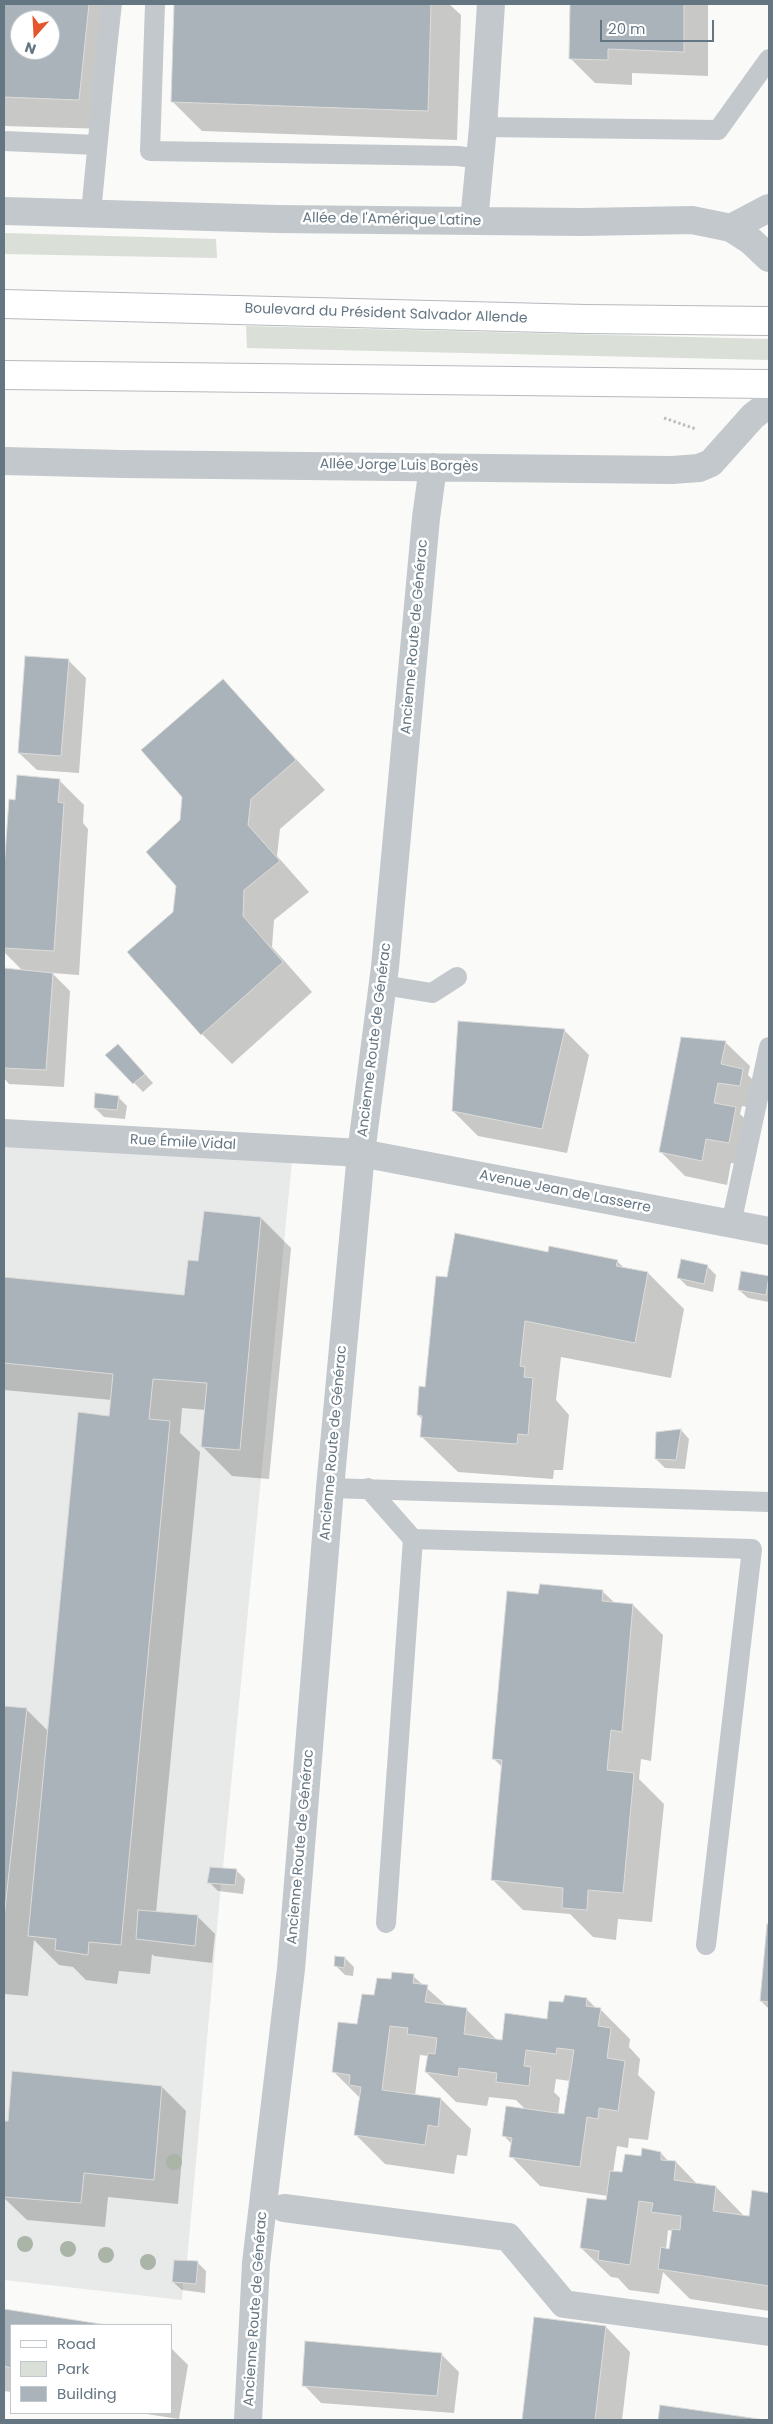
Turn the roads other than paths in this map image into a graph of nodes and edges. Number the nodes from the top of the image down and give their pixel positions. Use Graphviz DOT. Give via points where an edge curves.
graph roads {
  1 [pos="111,4"];
  2 [pos="156,4"];
  3 [pos="491,4"];
  4 [pos="769,59"];
  5 [pos="483,127"];
  6 [pos="4,141"];
  7 [pos="98,144"];
  8 [pos="480,158"];
  9 [pos="769,208"];
  10 [pos="4,211"];
  11 [pos="91,213"];
  12 [pos="474,221"];
  13 [pos="731,228"];
  14 [pos="769,258"];
  15 [pos="4,304"];
  16 [pos="769,321"];
  17 [pos="4,375"];
  18 [pos="769,384"];
  19 [pos="769,404"];
  20 [pos="4,461"];
  21 [pos="432,467"];
  22 [pos="457,977"];
  23 [pos="383,985"];
  24 [pos="769,1047"];
  25 [pos="4,1133"];
  26 [pos="361,1153"];
  27 [pos="731,1224"];
  28 [pos="769,1231"];
  29 [pos="330,1488"];
  30 [pos="368,1488"];
  31 [pos="769,1502"];
  32 [pos="413,1539"];
  33 [pos="386,1923"];
  34 [pos="706,1946"];
  35 [pos="274,2207"];
  36 [pos="769,2332"];
  37 [pos="248,2420"];
  1 -- 7 [label="lane"];
  2 -- 8 [label="lane" via="150,151"];
  3 -- 5 [label="street"];
  4 -- 5 [label="lane" via="718,130"];
  5 -- 8 [label="street"];
  6 -- 7 [label="lane"];
  7 -- 11 [label="lane"];
  8 -- 12 [label="street"];
  9 -- 13 [label="street"];
  10 -- 11 [label="street, Allée de l'Amérique Latine"];
  11 -- 12 [label="street, Allée de l'Amérique Latine"];
  12 -- 13 [label="street, Allée de l'Amérique Latine" via="692,220"];
  13 -- 14 [label="street, Allée de l'Amérique Latine"];
  15 -- 16 [label="main road, Boulevard du Président Salvador Allende"];
  17 -- 18 [label="main road"];
  19 -- 21 [label="street, Allée Jorge Luis Borgès" via="753,416 711,463 699,468"];
  20 -- 21 [label="street, Allée Jorge Luis Borgès"];
  21 -- 23 [label="street, Ancienne Route de Générac"];
  22 -- 23 [label="lane" via="432,993"];
  23 -- 26 [label="street, Ancienne Route de Générac"];
  24 -- 27 [label="lane"];
  25 -- 26 [label="street, Rue Émile Vidal"];
  26 -- 27 [label="street, Avenue Jean de Lasserre"];
  26 -- 29 [label="street, Ancienne Route de Générac"];
  27 -- 28 [label="street, Avenue Jean de Lasserre"];
  29 -- 30 [label="lane"];
  29 -- 35 [label="street, Ancienne Route de Générac"];
  30 -- 31 [label="lane"];
  30 -- 32 [label="lane"];
  32 -- 33 [label="lane"];
  32 -- 34 [label="lane" via="752,1549"];
  35 -- 36 [label="street" via="508,2237 564,2304"];
  35 -- 37 [label="street, Ancienne Route de Générac" via="256,2263"];
}
